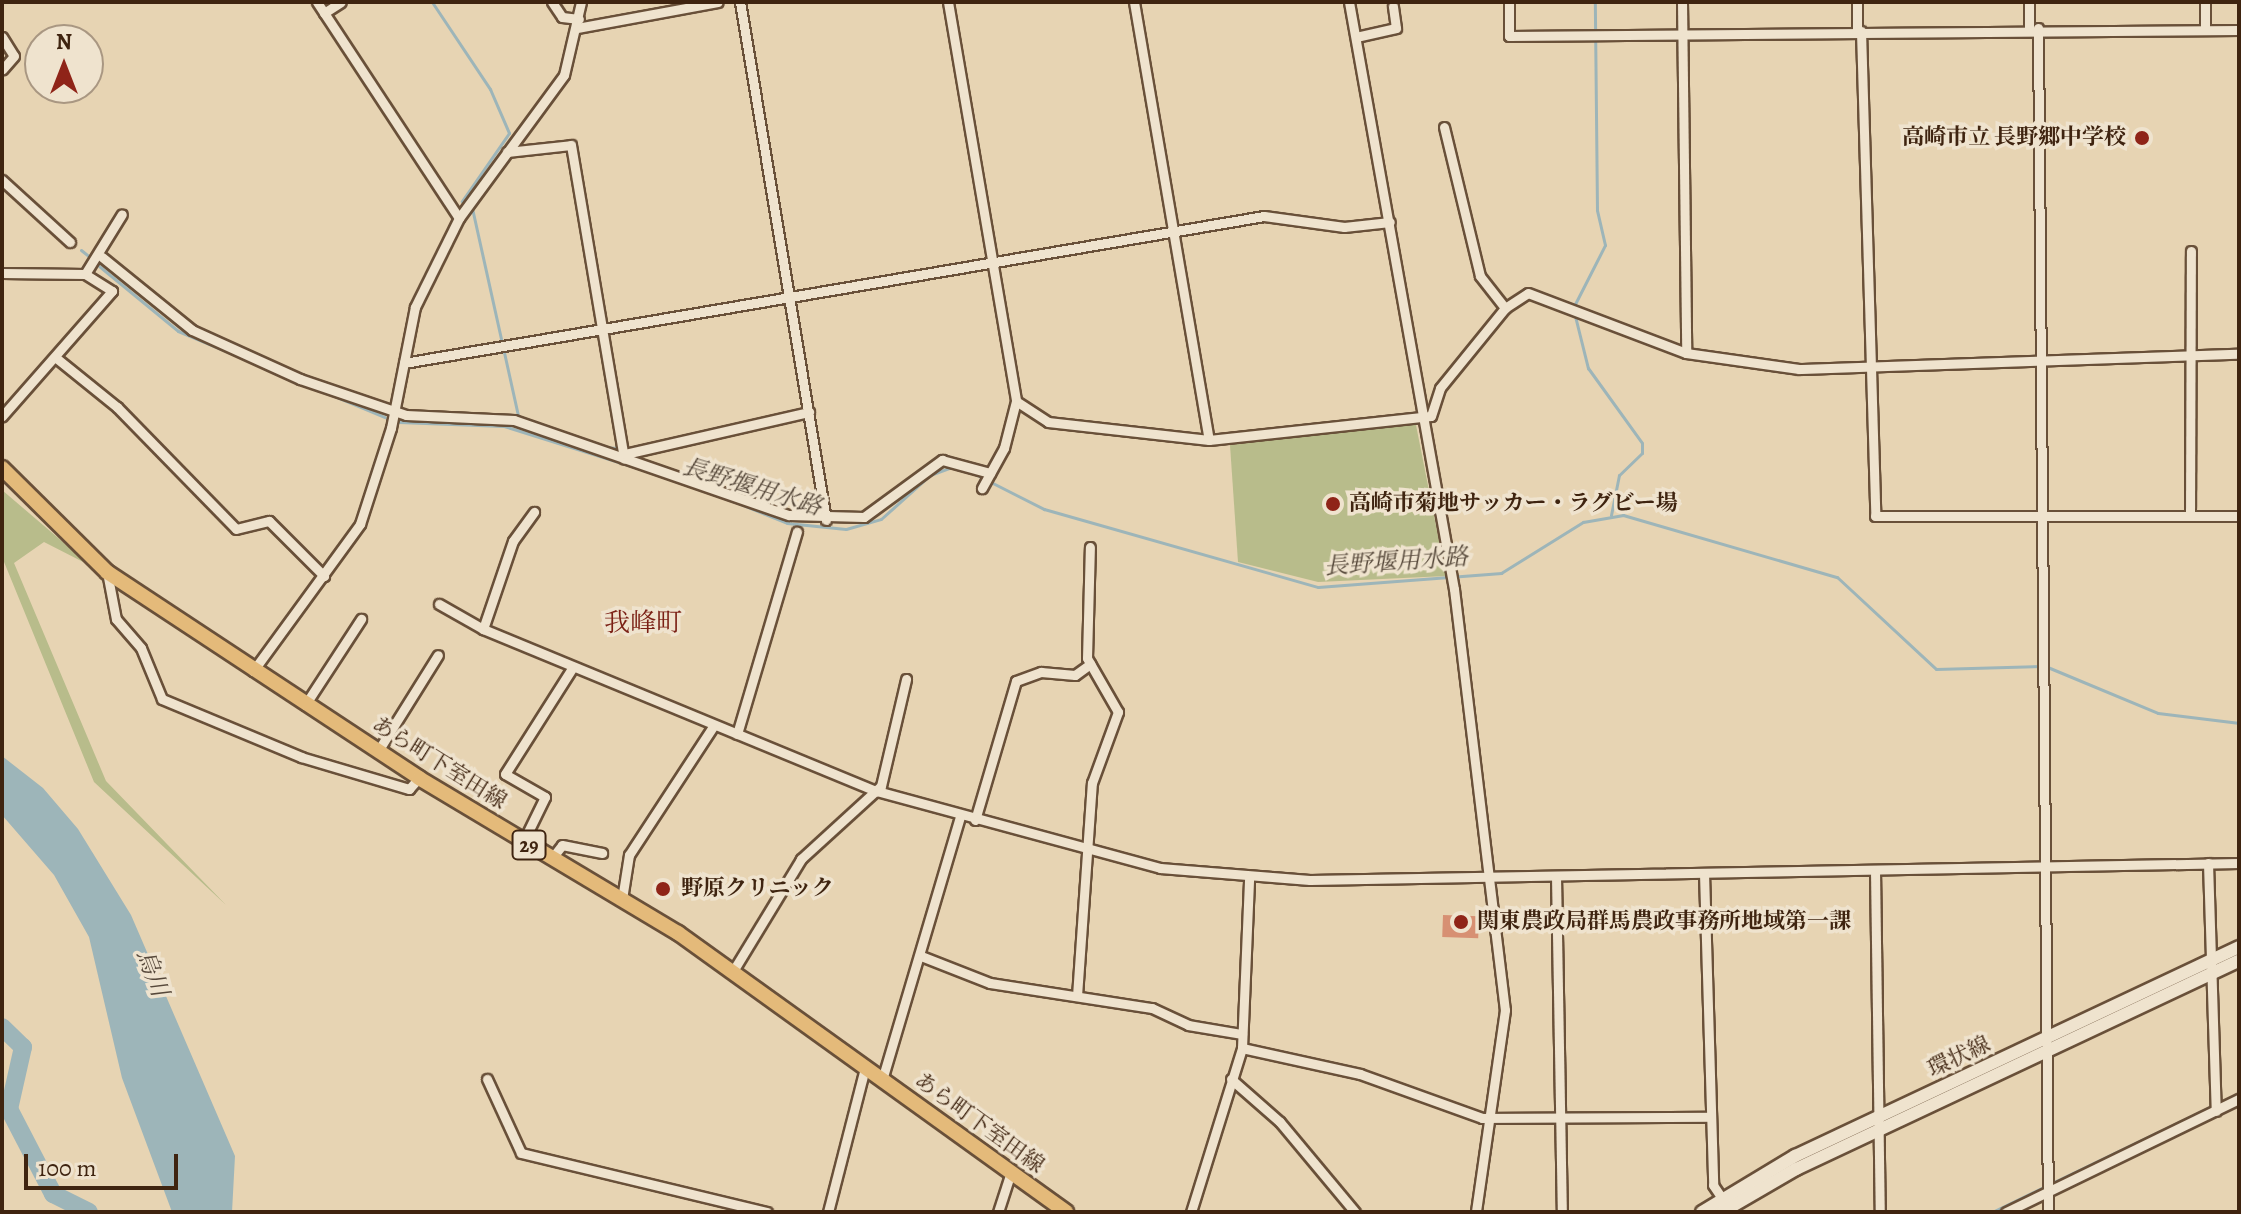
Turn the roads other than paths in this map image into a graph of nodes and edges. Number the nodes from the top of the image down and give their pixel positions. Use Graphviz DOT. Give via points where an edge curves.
graph roads {
  1 [pos="317,2"];
  2 [pos="341,2"];
  3 [pos="552,2"];
  4 [pos="581,2"];
  5 [pos="718,2"];
  6 [pos="740,2"];
  7 [pos="948,2"];
  8 [pos="1134,2"];
  9 [pos="1349,2"];
  10 [pos="1509,2"];
  11 [pos="1682,2"];
  12 [pos="1857,2"];
  13 [pos="2029,2"];
  14 [pos="2205,2"];
  15 [pos="1393,6"];
  16 [pos="324,13"];
  17 [pos="578,23"];
  18 [pos="2034,27"];
  19 [pos="2205,30"];
  20 [pos="2239,30"];
  21 [pos="1859,31"];
  22 [pos="1683,33"];
  23 [pos="2,37"];
  24 [pos="1356,37"];
  25 [pos="2,70"];
  26 [pos="1444,127"];
  27 [pos="507,152"];
  28 [pos="2,180"];
  29 [pos="122,214"];
  30 [pos="459,218"];
  31 [pos="1390,222"];
  32 [pos="1173,232"];
  33 [pos="70,242"];
  34 [pos="2191,251"];
  35 [pos="102,257"];
  36 [pos="994,264"];
  37 [pos="2,273"];
  38 [pos="85,274"];
  39 [pos="792,301"];
  40 [pos="1505,308"];
  41 [pos="603,331"];
  42 [pos="1686,353"];
  43 [pos="2239,354"];
  44 [pos="2190,356"];
  45 [pos="55,357"];
  46 [pos="2037,361"];
  47 [pos="404,363"];
  48 [pos="1865,366"];
  49 [pos="1016,401"];
  50 [pos="394,412"];
  51 [pos="809,412"];
  52 [pos="2,416"];
  53 [pos="1422,417"];
  54 [pos="1209,440"];
  55 [pos="624,456"];
  56 [pos="2,468"];
  57 [pos="534,512"];
  58 [pos="2038,516"];
  59 [pos="2190,516"];
  60 [pos="2239,516"];
  61 [pos="826,520"];
  62 [pos="797,532"];
  63 [pos="1090,547"];
  64 [pos="107,572"];
  65 [pos="324,576"];
  66 [pos="439,604"];
  67 [pos="361,619"];
  68 [pos="483,629"];
  69 [pos="438,655"];
  70 [pos="1090,664"];
  71 [pos="573,667"];
  72 [pos="253,671"];
  73 [pos="906,679"];
  74 [pos="305,705"];
  75 [pos="714,725"];
  76 [pos="737,734"];
  77 [pos="378,751"];
  78 [pos="419,778"];
  79 [pos="877,791"];
  80 [pos="960,816"];
  81 [pos="975,820"];
  82 [pos="523,842"];
  83 [pos="1087,852"];
  84 [pos="602,853"];
  85 [pos="552,858"];
  86 [pos="2208,863"];
  87 [pos="2239,863"];
  88 [pos="2040,867"];
  89 [pos="1875,870"];
  90 [pos="1704,873"];
  91 [pos="1556,876"];
  92 [pos="1490,877"];
  93 [pos="1249,878"];
  94 [pos="622,899"];
  95 [pos="2239,947"];
  96 [pos="921,956"];
  97 [pos="2211,960"];
  98 [pos="2239,961"];
  99 [pos="733,971"];
  100 [pos="2211,974"];
  101 [pos="1077,996"];
  102 [pos="1242,1034"];
  103 [pos="2046,1045"];
  104 [pos="1242,1048"];
  105 [pos="865,1068"];
  106 [pos="487,1079"];
  107 [pos="1231,1079"];
  108 [pos="882,1080"];
  109 [pos="2239,1099"];
  110 [pos="2216,1111"];
  111 [pos="1561,1117"];
  112 [pos="1711,1117"];
  113 [pos="1879,1117"];
  114 [pos="1489,1118"];
  115 [pos="1879,1131"];
  116 [pos="1010,1174"];
  117 [pos="2048,1192"];
  118 [pos="1721,1197"];
  119 [pos="767,1212"];
  120 [pos="828,1212"];
  121 [pos="998,1212"];
  122 [pos="1066,1212"];
  123 [pos="1191,1212"];
  124 [pos="1355,1212"];
  125 [pos="1476,1212"];
  126 [pos="1562,1212"];
  127 [pos="1702,1212"];
  128 [pos="1722,1212"];
  129 [pos="1880,1212"];
  130 [pos="2006,1212"];
  131 [pos="2048,1212"];
  1 -- 16 [label="street"];
  2 -- 16 [label="street"];
  3 -- 17 [label="street" via="562,17"];
  4 -- 17 [label="street"];
  5 -- 17 [label="street"];
  6 -- 39 [label="street"];
  7 -- 36 [label="street"];
  8 -- 32 [label="street"];
  9 -- 24 [label="street"];
  10 -- 22 [label="street" via="1509,36"];
  11 -- 22 [label="street"];
  12 -- 21 [label="street"];
  13 -- 18 [label="street"];
  14 -- 19 [label="street"];
  15 -- 24 [label="street" via="1396,28"];
  16 -- 30 [label="street"];
  17 -- 27 [label="street" via="564,75"];
  18 -- 19 [label="street"];
  18 -- 21 [label="street"];
  18 -- 46 [label="street"];
  19 -- 20 [label="street"];
  21 -- 22 [label="street"];
  21 -- 48 [label="street"];
  22 -- 42 [label="street"];
  23 -- 25 [label="street" via="14,56"];
  24 -- 31 [label="street"];
  26 -- 40 [label="street" via="1480,276"];
  27 -- 30 [label="street"];
  27 -- 41 [label="street" via="571,145"];
  28 -- 33 [label="street"];
  29 -- 35 [label="street"];
  30 -- 47 [label="street" via="415,307"];
  31 -- 32 [label="street" via="1344,227 1264,216"];
  31 -- 53 [label="street"];
  32 -- 36 [label="street"];
  32 -- 54 [label="street"];
  34 -- 44 [label="street"];
  35 -- 38 [label="street"];
  35 -- 50 [label="street" via="204,337"];
  36 -- 39 [label="street"];
  36 -- 49 [label="street"];
  37 -- 38 [label="street"];
  38 -- 45 [label="street" via="112,291"];
  39 -- 41 [label="street"];
  39 -- 51 [label="street"];
  40 -- 42 [label="street" via="1536,294"];
  40 -- 53 [label="street" via="1440,388 1431,416"];
  41 -- 47 [label="street"];
  41 -- 55 [label="street"];
  42 -- 48 [label="street" via="1799,369"];
  43 -- 44 [label="street"];
  44 -- 46 [label="street"];
  44 -- 59 [label="street"];
  45 -- 52 [label="street"];
  45 -- 65 [label="street" via="117,407 236,529 269,521"];
  46 -- 48 [label="street"];
  46 -- 58 [label="street"];
  47 -- 50 [label="street"];
  48 -- 58 [label="street" via="1875,516"];
  49 -- 54 [label="street" via="1048,422"];
  49 -- 61 [label="street" via="986,480 942,460 873,513"];
  50 -- 55 [label="street" via="514,420"];
  50 -- 65 [label="street" via="371,500"];
  51 -- 55 [label="street"];
  51 -- 61 [label="street"];
  53 -- 54 [label="street"];
  53 -- 92 [label="street" via="1452,579"];
  55 -- 61 [label="street" via="779,512"];
  56 -- 64 [label="main road, あら町下室田線 / 29"];
  57 -- 68 [label="street" via="513,541"];
  58 -- 59 [label="street"];
  58 -- 88 [label="street"];
  59 -- 60 [label="street"];
  62 -- 76 [label="street"];
  63 -- 70 [label="street"];
  64 -- 72 [label="main road, あら町下室田線 / 29"];
  64 -- 78 [label="street" via="116,619 141,648 162,699 301,757 409,789"];
  65 -- 72 [label="street"];
  66 -- 68 [label="street"];
  67 -- 74 [label="street"];
  68 -- 71 [label="street"];
  69 -- 77 [label="street"];
  70 -- 81 [label="street" via="1075,675 1041,672 1016,681"];
  70 -- 83 [label="street" via="1118,712 1092,783"];
  71 -- 75 [label="street"];
  71 -- 82 [label="street" via="505,774 545,797"];
  72 -- 74 [label="main road, あら町下室田線 / 29"];
  73 -- 79 [label="street"];
  74 -- 77 [label="main road, あら町下室田線 / 29"];
  75 -- 76 [label="street"];
  75 -- 94 [label="street" via="629,855"];
  76 -- 79 [label="street"];
  77 -- 78 [label="main road, あら町下室田線 / 29"];
  78 -- 82 [label="main road, あら町下室田線 / 29"];
  79 -- 80 [label="street"];
  79 -- 99 [label="street" via="801,859"];
  80 -- 81 [label="street"];
  80 -- 96 [label="street"];
  81 -- 83 [label="street"];
  82 -- 85 [label="main road, あら町下室田線 / 29"];
  83 -- 93 [label="street"];
  83 -- 101 [label="street"];
  84 -- 85 [label="street" via="562,845"];
  85 -- 94 [label="main road, あら町下室田線 / 29"];
  86 -- 87 [label="street"];
  86 -- 88 [label="street"];
  86 -- 97 [label="street"];
  88 -- 89 [label="street"];
  88 -- 103 [label="street"];
  89 -- 90 [label="street"];
  89 -- 113 [label="street"];
  90 -- 91 [label="street"];
  90 -- 112 [label="street"];
  91 -- 92 [label="street"];
  91 -- 111 [label="street"];
  92 -- 93 [label="street"];
  92 -- 114 [label="street" via="1505,1023"];
  93 -- 102 [label="street"];
  94 -- 99 [label="main road, あら町下室田線 / 29"];
  95 -- 97 [label="street, 環状線"];
  96 -- 101 [label="street" via="990,983"];
  96 -- 108 [label="street"];
  97 -- 100 [label="street"];
  97 -- 103 [label="street, 環状線"];
  98 -- 100 [label="street, 環状線"];
  99 -- 105 [label="main road, あら町下室田線 / 29"];
  100 -- 103 [label="street, 環状線"];
  100 -- 110 [label="street"];
  101 -- 102 [label="street"];
  102 -- 104 [label="street"];
  103 -- 113 [label="street, 環状線"];
  103 -- 115 [label="street, 環状線"];
  103 -- 117 [label="street"];
  104 -- 107 [label="street"];
  104 -- 114 [label="street" via="1360,1074"];
  105 -- 108 [label="main road, あら町下室田線 / 29"];
  105 -- 120 [label="street"];
  106 -- 119 [label="street" via="521,1153"];
  107 -- 123 [label="street"];
  107 -- 124 [label="street" via="1280,1122"];
  108 -- 116 [label="main road, あら町下室田線 / 29"];
  109 -- 110 [label="street"];
  110 -- 117 [label="street"];
  111 -- 112 [label="street"];
  111 -- 114 [label="street"];
  111 -- 126 [label="street"];
  112 -- 118 [label="street" via="1713,1185"];
  113 -- 115 [label="street"];
  113 -- 118 [label="street, 環状線"];
  114 -- 125 [label="street"];
  115 -- 128 [label="street, 環状線"];
  115 -- 129 [label="street"];
  116 -- 121 [label="street"];
  116 -- 122 [label="main road, あら町下室田線 / 29"];
  117 -- 130 [label="street"];
  117 -- 131 [label="street"];
  118 -- 127 [label="street, 環状線"];
}
